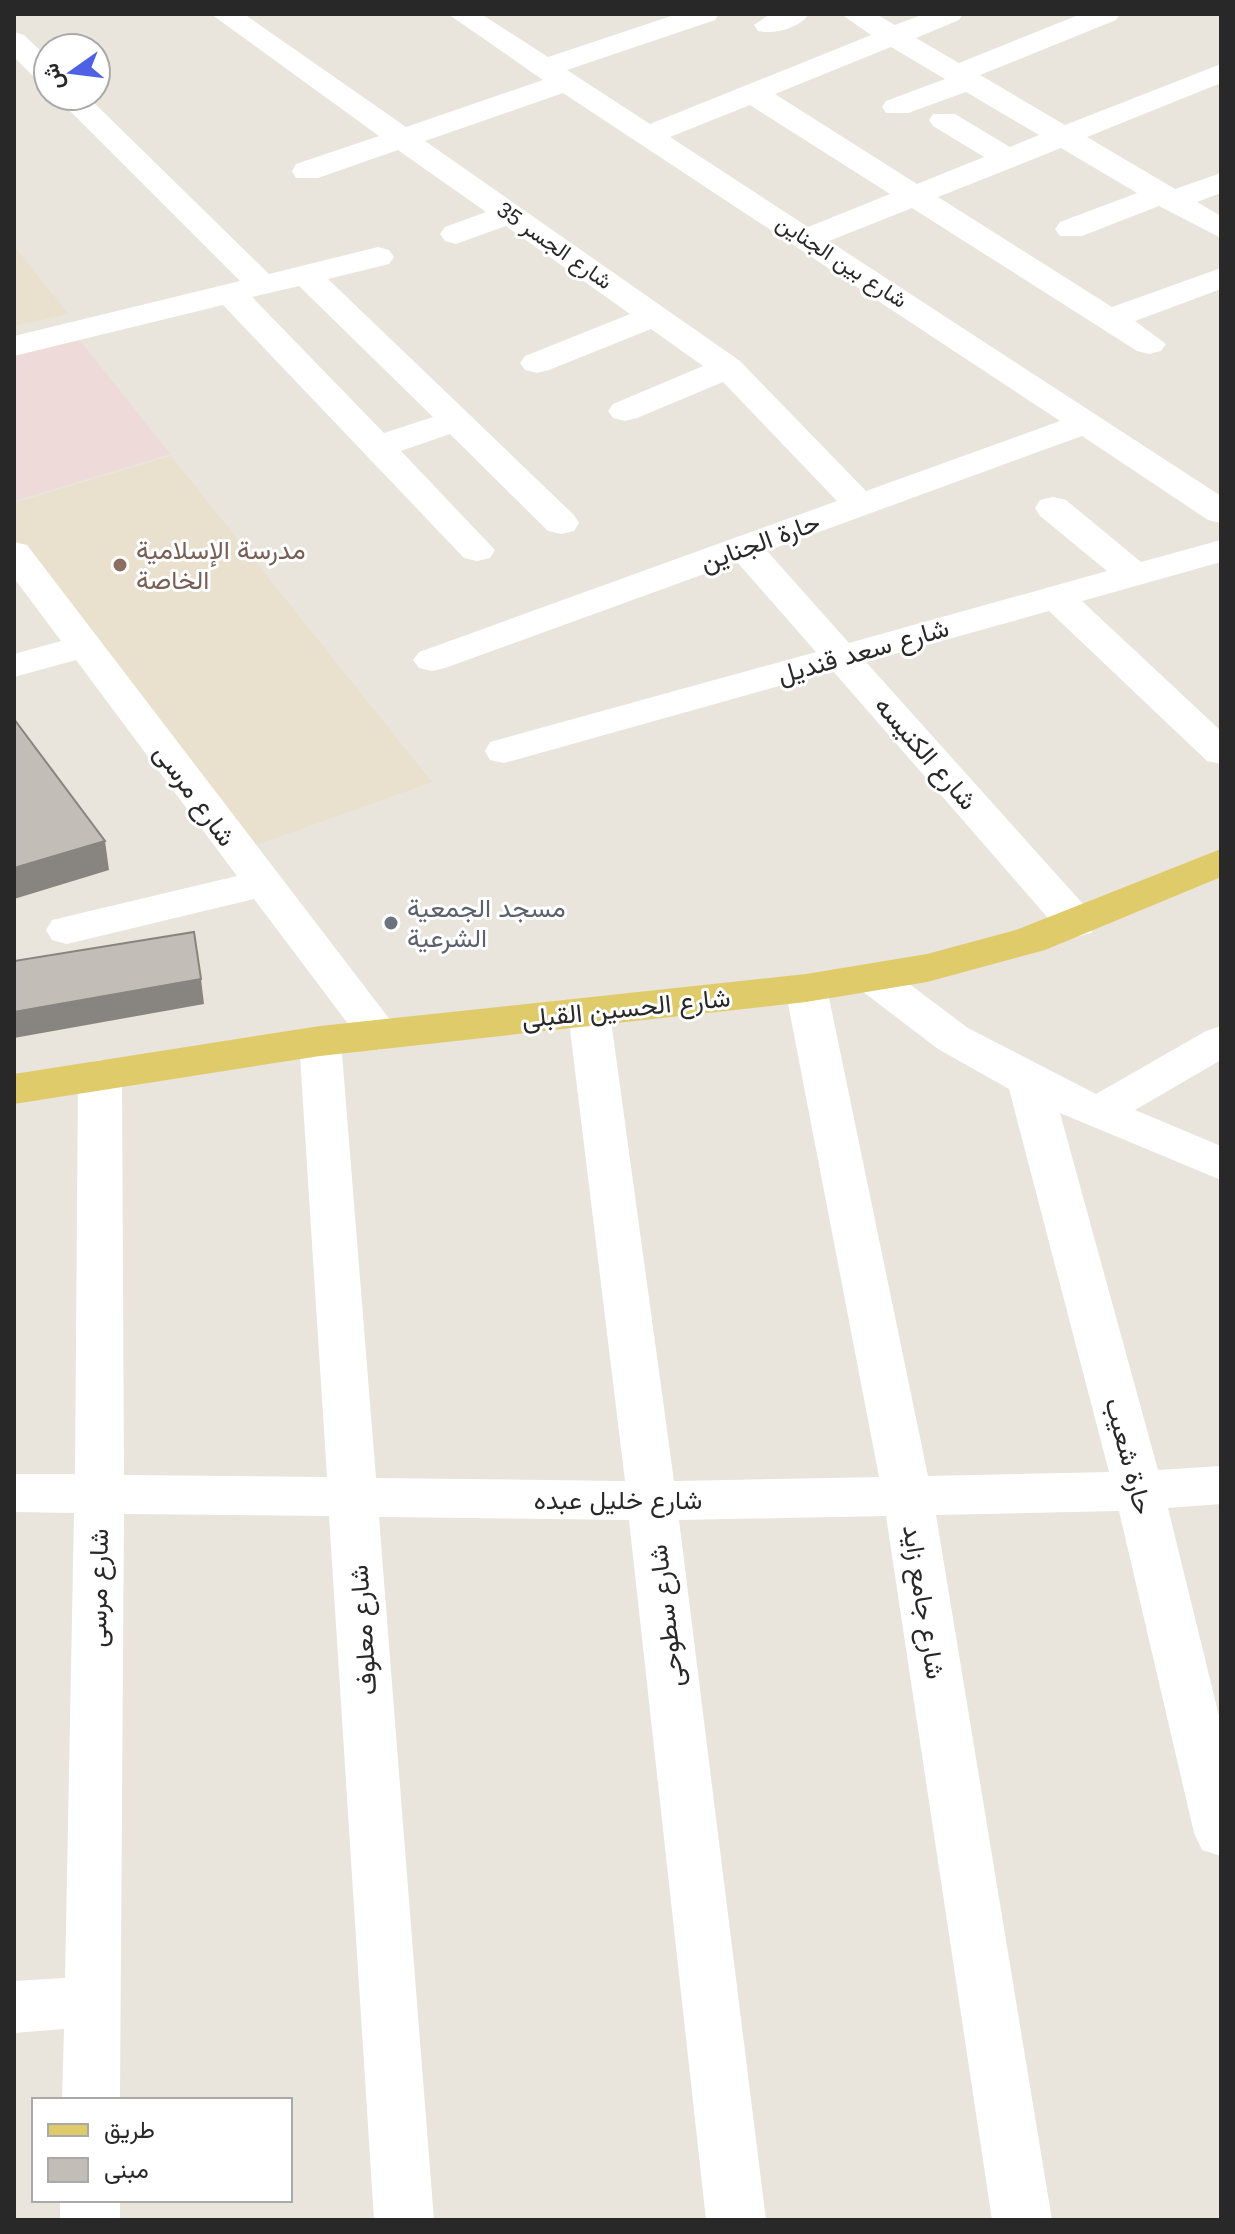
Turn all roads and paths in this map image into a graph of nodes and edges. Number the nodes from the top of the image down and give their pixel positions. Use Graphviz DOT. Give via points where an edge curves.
graph roads {
  1 [pos="225,14"];
  2 [pos="462,14"];
  3 [pos="795,14"];
  4 [pos="855,14"];
  5 [pos="949,14"];
  6 [pos="1106,14"];
  7 [pos="700,15"];
  8 [pos="768,25"];
  9 [pos="894,36"];
  10 [pos="14,41"];
  11 [pos="32,59"];
  12 [pos="1221,73"];
  13 [pos="556,75"];
  14 [pos="963,77"];
  15 [pos="752,93"];
  16 [pos="897,107"];
  17 [pos="85,112"];
  18 [pos="944,120"];
  19 [pos="648,135"];
  20 [pos="1063,136"];
  21 [pos="404,138"];
  22 [pos="1007,158"];
  23 [pos="307,171"];
  24 [pos="1221,182"];
  25 [pos="914,196"];
  26 [pos="1167,197"];
  27 [pos="511,214"];
  28 [pos="1071,229"];
  29 [pos="1221,229"];
  30 [pos="456,234"];
  31 [pos="808,238"];
  32 [pos="378,257"];
  33 [pos="305,274"];
  34 [pos="1221,278"];
  35 [pos="246,289"];
  36 [pos="654,316"];
  37 [pos="1109,319"];
  38 [pos="1149,344"];
  39 [pos="14,346"];
  40 [pos="537,363"];
  41 [pos="728,368"];
  42 [pos="625,411"];
  43 [pos="456,421"];
  44 [pos="1087,423"];
  45 [pos="378,447"];
  46 [pos="860,505"];
  47 [pos="1053,508"];
  48 [pos="1221,512"];
  49 [pos="561,523"];
  50 [pos="744,547"];
  51 [pos="477,550"];
  52 [pos="1221,551"];
  53 [pos="14,553"];
  54 [pos="1134,575"];
  55 [pos="1056,597"];
  56 [pos="86,646"];
  57 [pos="842,657"];
  58 [pos="432,660"];
  59 [pos="14,666"];
  60 [pos="504,751"];
  61 [pos="1221,752"];
  62 [pos="1221,862"];
  63 [pos="261,884"];
  64 [pos="1076,923"];
  65 [pos="67,930"];
  66 [pos="873,978"];
  67 [pos="806,988"];
  68 [pos="589,1013"];
  69 [pos="379,1035"];
  70 [pos="320,1041"];
  71 [pos="1221,1041"];
  72 [pos="100,1075"];
  73 [pos="1029,1081"];
  74 [pos="14,1089"];
  75 [pos="1100,1111"];
  76 [pos="1221,1164"];
  77 [pos="1221,1485"];
  78 [pos="1139,1491"];
  79 [pos="14,1493"];
  80 [pos="99,1495"];
  81 [pos="908,1497"];
  82 [pos="354,1500"];
  83 [pos="652,1501"];
  84 [pos="1221,1833"];
  85 [pos="92,2001"];
  86 [pos="14,2007"];
  87 [pos="91,2098"];
  88 [pos="404,2220"];
  89 [pos="736,2220"];
  90 [pos="1022,2220"];
  1 -- 21 [label="street, شارع الجسر 35"];
  2 -- 13 [label="street, شارع بين الجناين"];
  3 -- 8 [label="street"];
  4 -- 9 [label="street"];
  5 -- 9 [label="street"];
  6 -- 14 [label="street"];
  7 -- 13 [label="street"];
  9 -- 14 [label="street"];
  9 -- 15 [label="street"];
  10 -- 11 [label="street"];
  12 -- 20 [label="street"];
  13 -- 19 [label="street, شارع بين الجناين"];
  13 -- 21 [label="street"];
  14 -- 16 [label="street"];
  14 -- 20 [label="street"];
  15 -- 19 [label="street"];
  15 -- 25 [label="street"];
  17 -- 35 [label="street"];
  18 -- 22 [label="street"];
  19 -- 31 [label="street, شارع بين الجناين"];
  20 -- 22 [label="street"];
  20 -- 26 [label="street"];
  21 -- 23 [label="street"];
  21 -- 27 [label="street, شارع الجسر 35"];
  22 -- 25 [label="street"];
  24 -- 26 [label="street"];
  25 -- 31 [label="street"];
  25 -- 37 [label="street"];
  26 -- 28 [label="street"];
  26 -- 29 [label="street"];
  27 -- 30 [label="street"];
  27 -- 36 [label="street, شارع الجسر 35"];
  31 -- 44 [label="street, شارع بين الجناين"];
  32 -- 33 [label="street"];
  33 -- 35 [label="street"];
  33 -- 43 [label="street"];
  34 -- 37 [label="street"];
  35 -- 39 [label="street"];
  35 -- 45 [label="street"];
  36 -- 40 [label="street"];
  36 -- 41 [label="street, شارع الجسر 35"];
  37 -- 38 [label="street"];
  41 -- 42 [label="street"];
  41 -- 46 [label="street, شارع الجسر 35"];
  43 -- 45 [label="street"];
  43 -- 49 [label="street"];
  44 -- 46 [label="street, حارة الجناين"];
  44 -- 48 [label="street, شارع بين الجناين"];
  45 -- 51 [label="street"];
  46 -- 50 [label="street, حارة الجناين"];
  47 -- 54 [label="street"];
  50 -- 57 [label="street, شارع الكنيسه"];
  50 -- 58 [label="street, حارة الجناين"];
  52 -- 54 [label="street, شارع سعد قنديل"];
  53 -- 56 [label="street, شارع مرسى"];
  54 -- 55 [label="street, شارع سعد قنديل"];
  55 -- 57 [label="street, شارع سعد قنديل"];
  55 -- 61 [label="street"];
  56 -- 59 [label="street"];
  56 -- 63 [label="street, شارع مرسى"];
  57 -- 60 [label="street, شارع سعد قنديل"];
  57 -- 64 [label="street, شارع الكنيسه"];
  62 -- 64 [label="main road, شارع الحسين القبلى"];
  63 -- 65 [label="street"];
  63 -- 69 [label="street, شارع مرسى"];
  64 -- 66 [label="main road, شارع الحسين القبلى" via="980,955"];
  66 -- 67 [label="main road, شارع الحسين القبلى"];
  66 -- 73 [label="street" via="942,1034"];
  67 -- 68 [label="main road, شارع الحسين القبلى"];
  67 -- 81 [label="street, شارع جامع زايد"];
  68 -- 69 [label="main road, شارع الحسين القبلى"];
  68 -- 83 [label="street, شارع سطوحى"];
  69 -- 70 [label="main road, شارع الحسين القبلى"];
  70 -- 72 [label="main road, شارع الحسين القبلى"];
  70 -- 82 [label="street, شارع معلوف"];
  71 -- 75 [label="street"];
  72 -- 74 [label="main road, شارع الحسين القبلى"];
  72 -- 80 [label="street, شارع مرسى"];
  73 -- 75 [label="street"];
  73 -- 78 [label="street, حارة شعيب"];
  75 -- 76 [label="street"];
  77 -- 78 [label="street, شارع خليل عبده"];
  78 -- 81 [label="street, شارع خليل عبده"];
  78 -- 84 [label="street, حارة شعيب"];
  79 -- 80 [label="street, شارع خليل عبده"];
  80 -- 82 [label="street, شارع خليل عبده"];
  80 -- 85 [label="street, شارع مرسى"];
  81 -- 83 [label="street, شارع خليل عبده"];
  81 -- 90 [label="street, شارع جامع زايد"];
  82 -- 83 [label="street, شارع خليل عبده"];
  82 -- 88 [label="street, شارع معلوف"];
  83 -- 89 [label="street, شارع سطوحى"];
  85 -- 86 [label="street"];
  85 -- 87 [label="street, شارع مرسى"];
}
